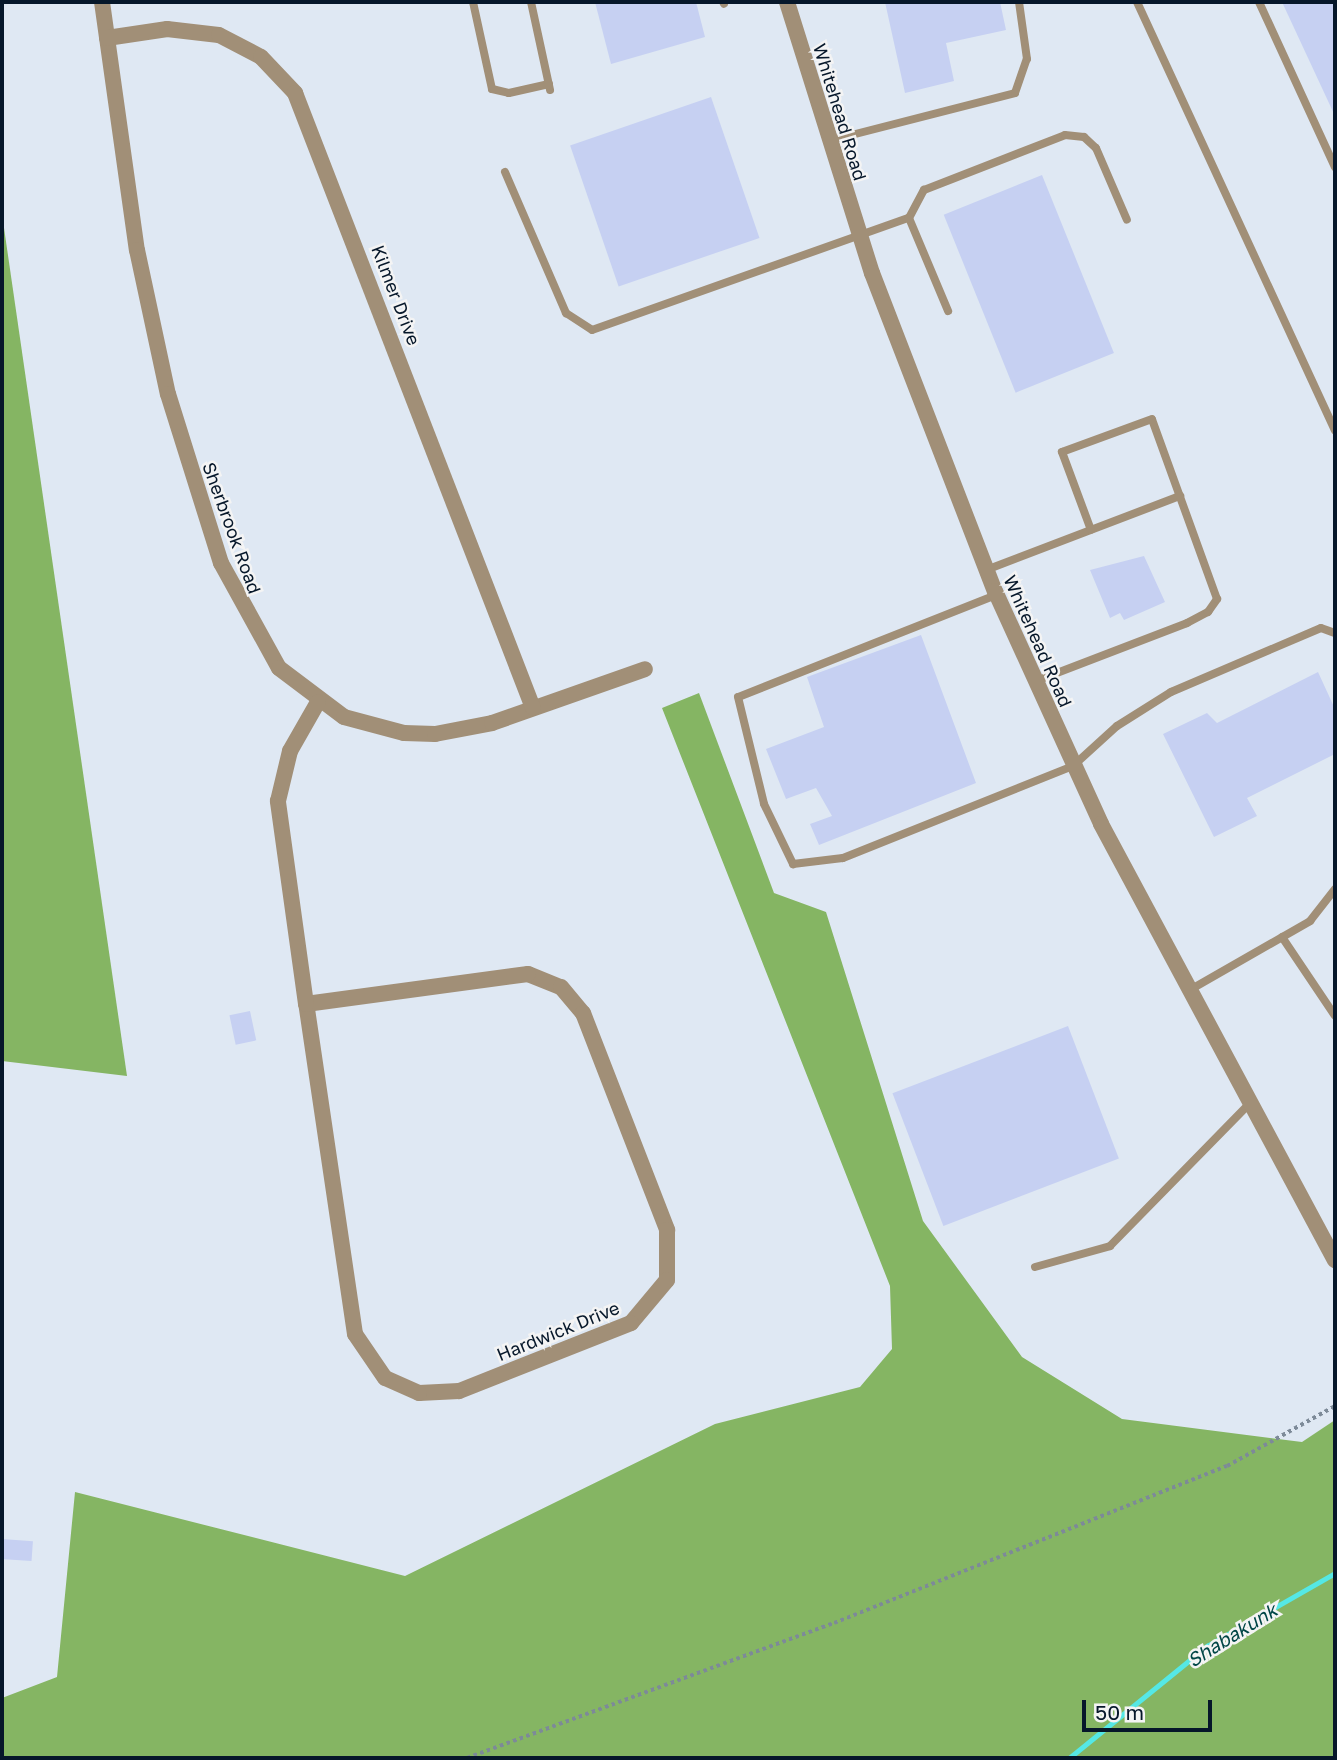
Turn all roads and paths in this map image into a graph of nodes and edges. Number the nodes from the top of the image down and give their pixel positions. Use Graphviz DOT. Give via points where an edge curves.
graph roads {
  1 [pos="102,2"];
  2 [pos="473,2"];
  3 [pos="531,2"];
  4 [pos="787,2"];
  5 [pos="1019,2"];
  6 [pos="1137,2"];
  7 [pos="1259,2"];
  8 [pos="107,38"];
  9 [pos="828,141"];
  10 [pos="1335,167"];
  11 [pos="505,172"];
  12 [pos="909,218"];
  13 [pos="1127,220"];
  14 [pos="859,237"];
  15 [pos="947,310"];
  16 [pos="1335,430"];
  17 [pos="1180,496"];
  18 [pos="1091,530"];
  19 [pos="986,570"];
  20 [pos="996,595"];
  21 [pos="1335,633"];
  22 [pos="645,669"];
  23 [pos="1034,681"];
  24 [pos="318,702"];
  25 [pos="534,708"];
  26 [pos="1073,766"];
  27 [pos="1335,889"];
  28 [pos="1282,937"];
  29 [pos="1188,991"];
  30 [pos="306,1004"];
  31 [pos="1335,1016"];
  32 [pos="1250,1103"];
  33 [pos="1335,1260"];
  34 [pos="1035,1267"];
  35 [pos="1335,1406"];
  36 [pos="467,1758"];
  1 -- 8 [label="street, Sherbrook Road"];
  2 -- 3 [label="lane" via="492,89 509,93 550,87"];
  4 -- 9 [label="street, Whitehead Road"];
  5 -- 9 [label="lane" via="1027,59 1015,93"];
  6 -- 16 [label="lane"];
  7 -- 10 [label="lane"];
  8 -- 24 [label="street, Sherbrook Road" via="154,337 192,479 243,614 279,668"];
  8 -- 25 [label="street, Kilmer Drive" via="167,29 219,35 261,57 295,93"];
  9 -- 14 [label="street, Whitehead Road"];
  11 -- 14 [label="lane" via="566,313 592,330"];
  12 -- 13 [label="lane" via="924,190 1065,135 1084,138 1096,148"];
  12 -- 14 [label="lane"];
  12 -- 15 [label="lane"];
  14 -- 19 [label="street, Whitehead Road"];
  17 -- 18 [label="lane"];
  17 -- 18 [label="lane" via="1152,419 1062,452"];
  17 -- 23 [label="lane" via="1218,586 1208,612"];
  18 -- 19 [label="lane"];
  19 -- 20 [label="street, Whitehead Road"];
  20 -- 23 [label="street, Whitehead Road"];
  20 -- 26 [label="lane" via="738,697 764,804 793,864 830,860"];
  21 -- 26 [label="lane" via="1321,628 1171,692 1117,726"];
  22 -- 25 [label="street, Sherbrook Road"];
  23 -- 26 [label="street, Whitehead Road"];
  24 -- 25 [label="street, Sherbrook Road" via="373,727 414,734 465,730"];
  24 -- 30 [label="street, Hardwick Drive" via="290,751 278,801"];
  26 -- 29 [label="street, Whitehead Road"];
  27 -- 28 [label="lane" via="1310,921"];
  28 -- 29 [label="lane"];
  28 -- 31 [label="lane"];
  29 -- 32 [label="street, Whitehead Road"];
  30 -- 30 [label="street, Hardwick Drive" via="355,1334 385,1378 419,1393 459,1391 647,1311 667,1280 667,1230 583,1013 561,987 509,973"];
  32 -- 33 [label="street, Whitehead Road"];
  32 -- 34 [label="lane" via="1110,1246"];
  35 -- 36 [label="path" via="1227,1466 834,1623"];
}
